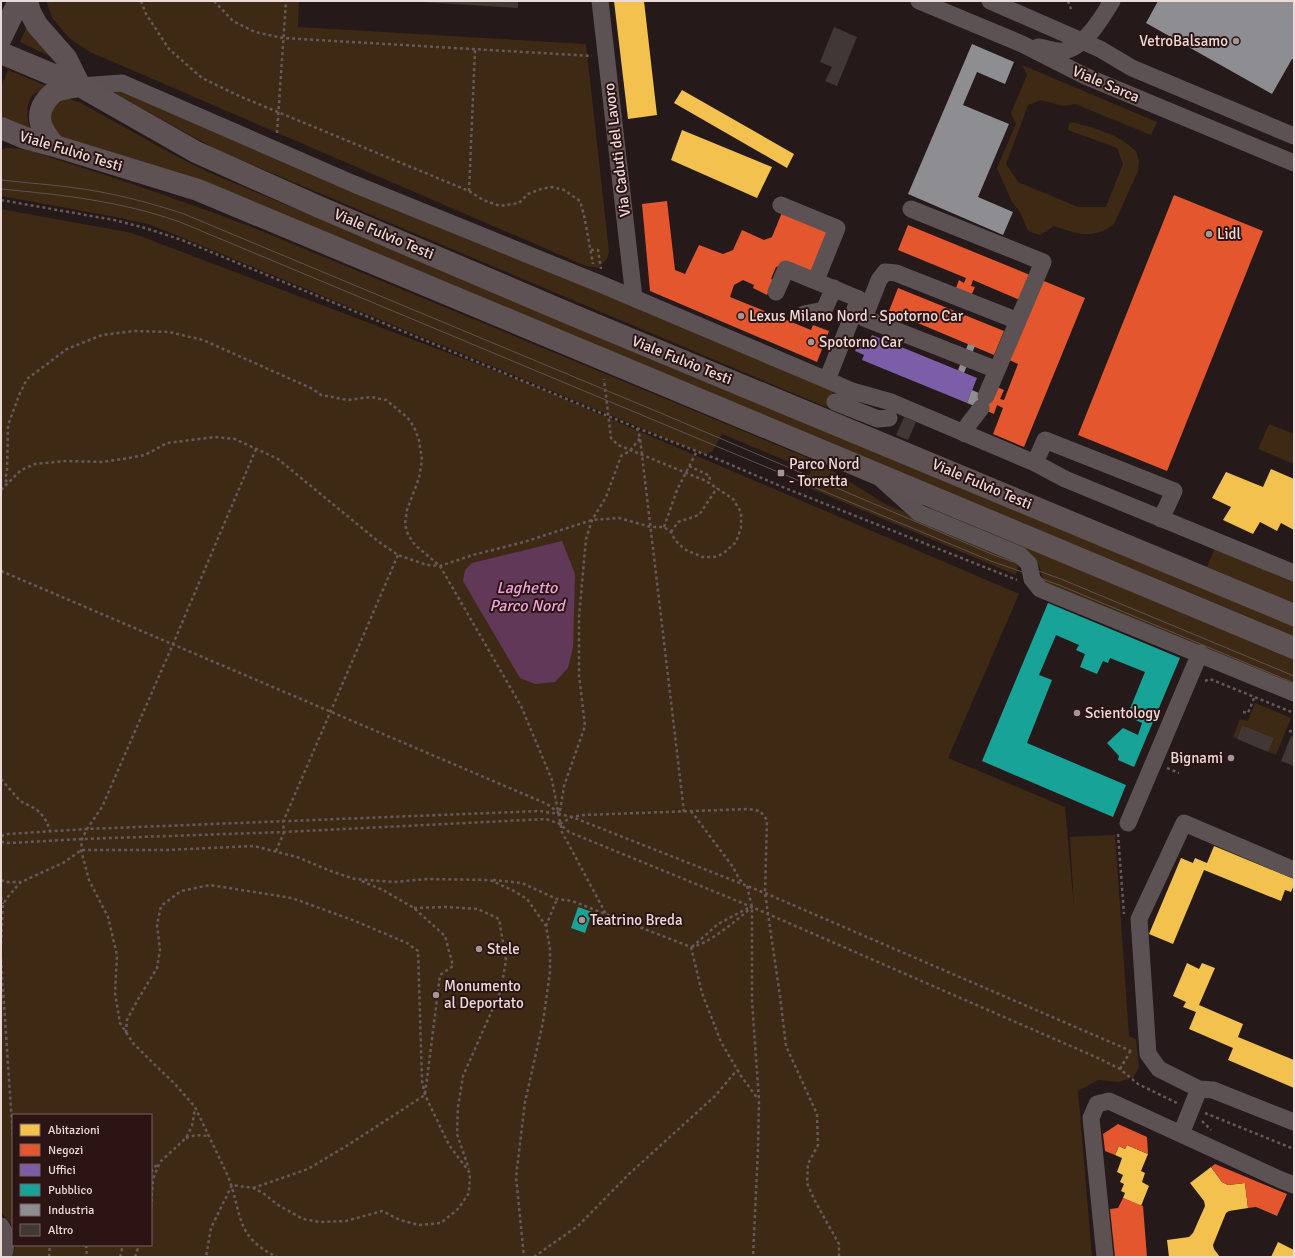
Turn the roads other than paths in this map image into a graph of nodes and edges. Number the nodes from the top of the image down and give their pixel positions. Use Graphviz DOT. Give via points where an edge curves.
graph roads {
  1 [pos="19,1"];
  2 [pos="27,1"];
  3 [pos="600,1"];
  4 [pos="919,1"];
  5 [pos="990,1"];
  6 [pos="1109,3"];
  7 [pos="1,38"];
  8 [pos="1082,41"];
  9 [pos="1022,44"];
  10 [pos="1,52"];
  11 [pos="80,86"];
  12 [pos="1,128"];
  13 [pos="1294,136"];
  14 [pos="25,138"];
  15 [pos="1,144"];
  16 [pos="55,146"];
  17 [pos="1294,163"];
  18 [pos="781,205"];
  19 [pos="911,209"];
  20 [pos="816,280"];
  21 [pos="834,288"];
  22 [pos="776,292"];
  23 [pos="634,298"];
  24 [pos="804,314"];
  25 [pos="1018,321"];
  26 [pos="997,370"];
  27 [pos="826,380"];
  28 [pos="868,395"];
  29 [pos="836,402"];
  30 [pos="861,412"];
  31 [pos="889,418"];
  32 [pos="965,434"];
  33 [pos="1035,462"];
  34 [pos="873,473"];
  35 [pos="1161,519"];
  36 [pos="1294,573"];
  37 [pos="1294,615"];
  38 [pos="1294,648"];
  39 [pos="1200,653"];
  40 [pos="1294,692"];
  41 [pos="1128,823"];
  42 [pos="1294,870"];
  43 [pos="1199,1090"];
  44 [pos="1294,1122"];
  45 [pos="1181,1134"];
  46 [pos="1294,1185"];
  47 [pos="1,1226"];
  48 [pos="3,1257"];
  49 [pos="1105,1257"];
  1 -- 7 [label="main road"];
  2 -- 11 [label="main road" via="37,25 66,58"];
  3 -- 23 [label="street, Via Caduti del Lavoro"];
  4 -- 9 [label="street, Viale Sarca"];
  5 -- 8 [label="street, Viale Sarca"];
  6 -- 8 [label="street" via="1098,24"];
  8 -- 9 [label="street" via="1062,51"];
  8 -- 13 [label="street, Viale Sarca" via="1132,68"];
  9 -- 17 [label="street, Viale Sarca" via="1072,70"];
  10 -- 11 [label="main road, Viale Fulvio Testi"];
  11 -- 16 [label="main road" via="53,93 41,109 42,130"];
  11 -- 23 [label="street, Viale Fulvio Testi" via="122,83 354,184"];
  11 -- 37 [label="main road, Viale Fulvio Testi" via="196,152 319,207 574,316"];
  12 -- 14 [label="main road, Viale Fulvio Testi"];
  14 -- 15 [label="main road"];
  14 -- 16 [label="main road, Viale Fulvio Testi"];
  16 -- 34 [label="main road, Viale Fulvio Testi" via="198,190"];
  18 -- 20 [label="street" via="837,228"];
  19 -- 25 [label="street" via="1043,262"];
  20 -- 21 [label="street"];
  20 -- 22 [label="street" via="786,269"];
  21 -- 24 [label="street" via="824,310"];
  21 -- 27 [label="street" via="859,299"];
  23 -- 27 [label="street, Viale Fulvio Testi"];
  25 -- 26 [label="street"];
  25 -- 26 [label="street" via="896,273 885,272 879,280 864,318"];
  26 -- 32 [label="street"];
  27 -- 28 [label="street, Viale Fulvio Testi"];
  28 -- 30 [label="street"];
  28 -- 32 [label="street, Viale Fulvio Testi" via="891,402"];
  29 -- 30 [label="street"];
  30 -- 31 [label="street" via="878,419"];
  32 -- 33 [label="street, Viale Fulvio Testi"];
  33 -- 35 [label="street, Viale Fulvio Testi" via="1065,479"];
  33 -- 35 [label="street" via="1044,440 1174,491"];
  34 -- 38 [label="main road, Viale Fulvio Testi"];
  34 -- 39 [label="street, Viale Fulvio Testi" via="919,513 1020,555 1029,564 1032,580 1040,589"];
  35 -- 36 [label="street, Viale Fulvio Testi"];
  39 -- 40 [label="street"];
  39 -- 41 [label="street"];
  42 -- 43 [label="street" via="1184,823 1139,920 1148,1054 1158,1069"];
  43 -- 44 [label="street" via="1213,1090"];
  43 -- 45 [label="street"];
  45 -- 46 [label="street"];
  45 -- 49 [label="street" via="1109,1101 1098,1104 1092,1118"];
  47 -- 48 [label="street" via="6,1240"];
}
